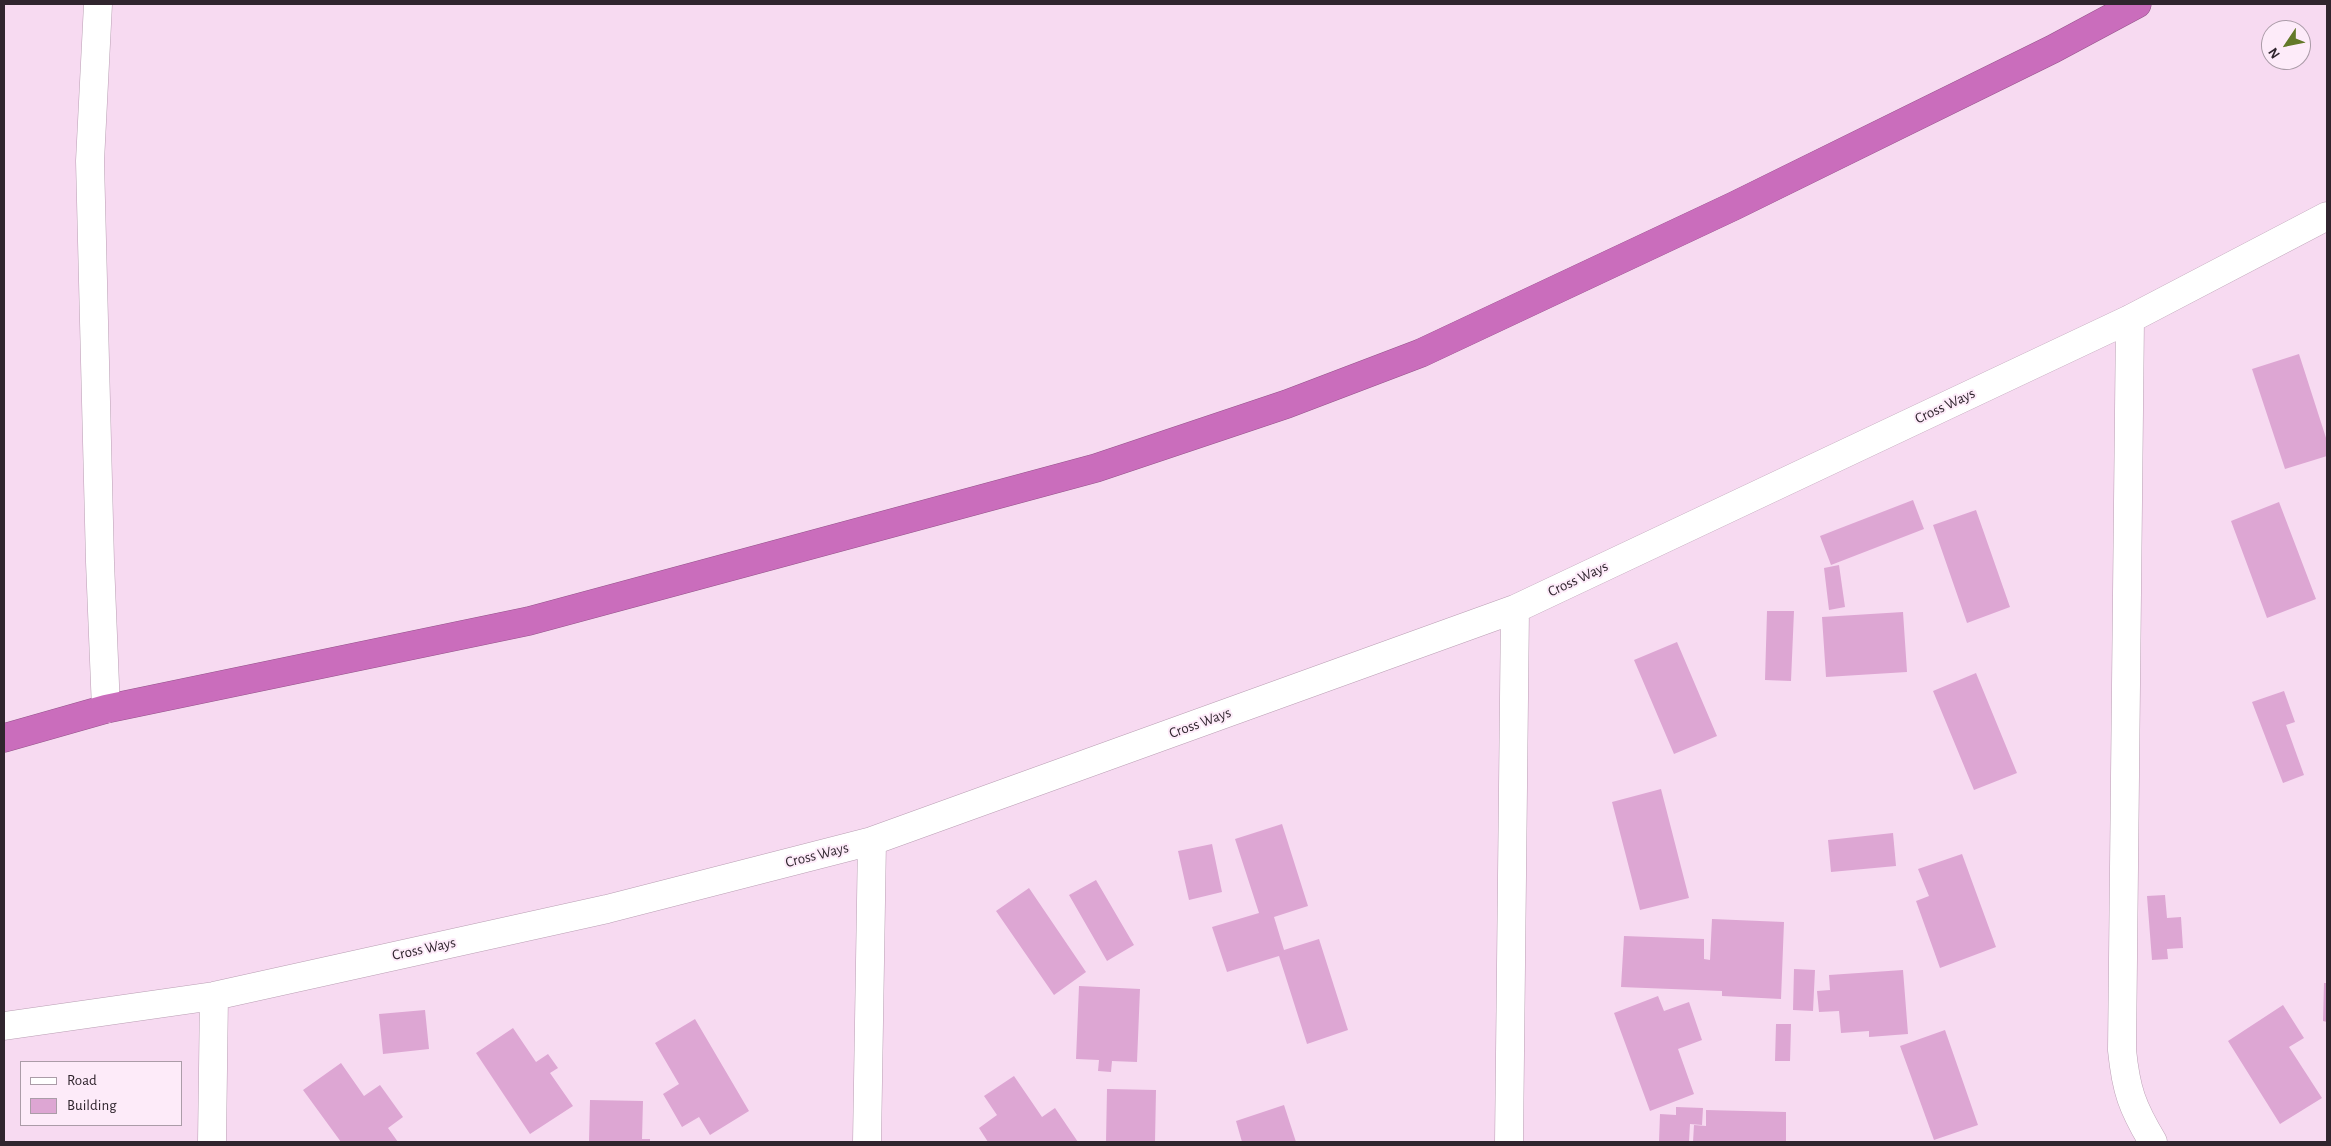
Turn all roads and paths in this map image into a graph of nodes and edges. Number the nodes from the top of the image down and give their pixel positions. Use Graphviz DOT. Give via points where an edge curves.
graph roads {
  1 [pos="98,4"];
  2 [pos="2137,4"];
  3 [pos="2327,216"];
  4 [pos="2130,319"];
  5 [pos="1516,609"];
  6 [pos="106,709"];
  7 [pos="4,738"];
  8 [pos="872,841"];
  9 [pos="214,996"];
  10 [pos="4,1026"];
  11 [pos="212,1142"];
  12 [pos="867,1142"];
  13 [pos="1509,1142"];
  14 [pos="2153,1142"];
  1 -- 6 [label="street" via="90,161"];
  2 -- 6 [label="highway" via="2053,49 1734,206 1421,353 1287,404 1096,468 529,621"];
  3 -- 4 [label="street, Cross Ways"];
  4 -- 5 [label="street, Cross Ways"];
  4 -- 14 [label="street" via="2122,1050 2126,1084 2137,1116"];
  5 -- 8 [label="street, Cross Ways"];
  5 -- 13 [label="street"];
  6 -- 7 [label="highway"];
  8 -- 9 [label="street, Cross Ways" via="607,909"];
  8 -- 12 [label="street"];
  9 -- 10 [label="street, Cross Ways"];
  9 -- 11 [label="street"];
}
